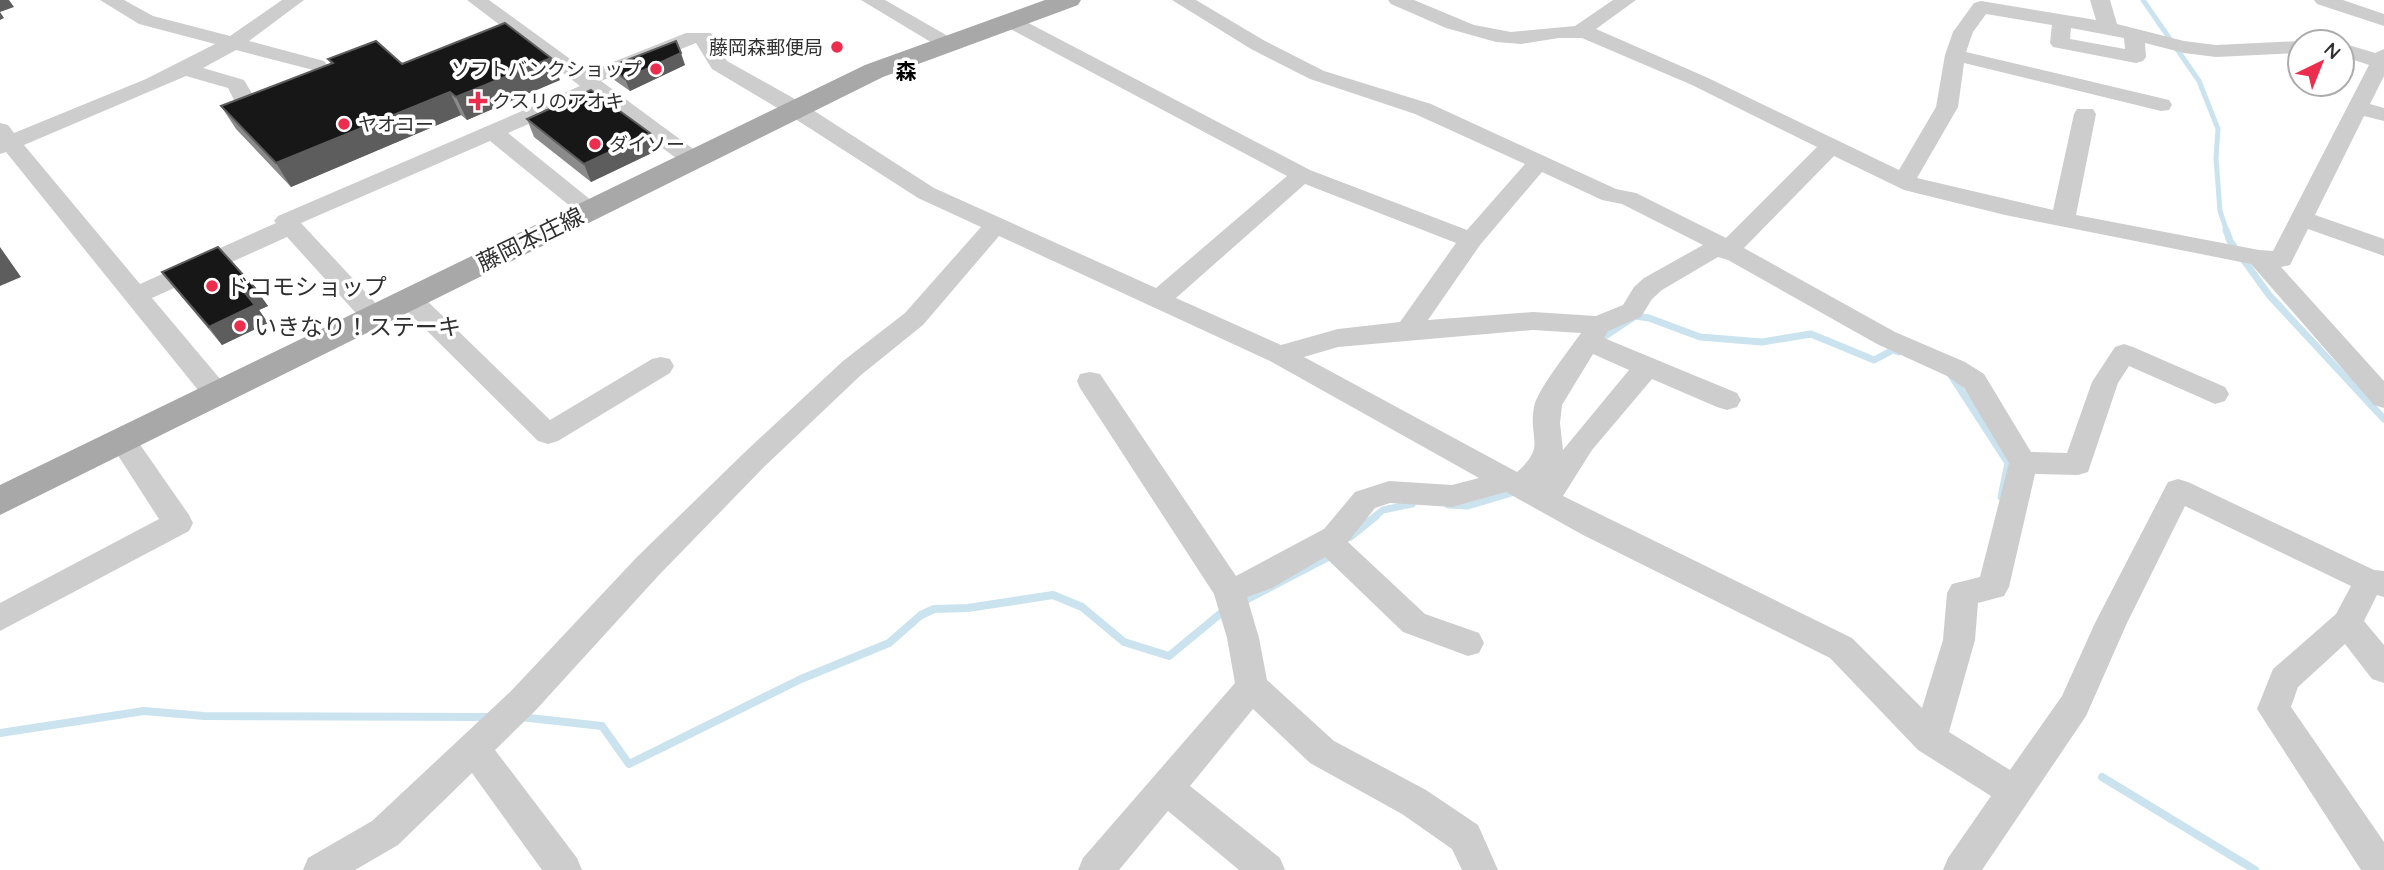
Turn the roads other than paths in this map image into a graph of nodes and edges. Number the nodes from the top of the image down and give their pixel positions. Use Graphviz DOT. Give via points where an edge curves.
graph roads {
  1 [pos="294,0"];
  2 [pos="477,0"];
  3 [pos="871,0"];
  4 [pos="1069,0"];
  5 [pos="1182,0"];
  6 [pos="1398,0"];
  7 [pos="1626,0"];
  8 [pos="2100,0"];
  9 [pos="2324,0"];
  10 [pos="119,1"];
  11 [pos="2053,18"];
  12 [pos="1008,20"];
  13 [pos="2384,20"];
  14 [pos="2108,28"];
  15 [pos="1580,31"];
  16 [pos="2134,33"];
  17 [pos="946,43"];
  18 [pos="229,44"];
  19 [pos="2286,48"];
  20 [pos="2356,52"];
  21 [pos="1955,55"];
  22 [pos="2382,58"];
  23 [pos="317,65"];
  24 [pos="184,69"];
  25 [pos="590,83"];
  26 [pos="243,97"];
  27 [pos="2161,105"];
  28 [pos="2358,107"];
  29 [pos="794,108"];
  30 [pos="2085,114"];
  31 [pos="2384,115"];
  32 [pos="492,131"];
  33 [pos="3,140"];
  34 [pos="1830,147"];
  35 [pos="692,159"];
  36 [pos="1538,163"];
  37 [pos="1302,174"];
  38 [pos="1903,182"];
  39 [pos="589,210"];
  40 [pos="2301,218"];
  41 [pos="2063,220"];
  42 [pos="290,226"];
  43 [pos="995,226"];
  44 [pos="1471,240"];
  45 [pos="2384,248"];
  46 [pos="1723,249"];
  47 [pos="2259,258"];
  48 [pos="135,296"];
  49 [pos="409,298"];
  50 [pos="1158,300"];
  51 [pos="373,316"];
  52 [pos="1408,330"];
  53 [pos="1594,334"];
  54 [pos="1279,355"];
  55 [pos="661,366"];
  56 [pos="1647,367"];
  57 [pos="1090,381"];
  58 [pos="216,393"];
  59 [pos="2215,394"];
  60 [pos="2384,398"];
  61 [pos="1727,400"];
  62 [pos="122,440"];
  63 [pos="2023,463"];
  64 [pos="1524,489"];
  65 [pos="0,500"];
  66 [pos="1328,541"];
  67 [pos="2377,583"];
  68 [pos="1229,591"];
  69 [pos="0,618"];
  70 [pos="2347,623"];
  71 [pos="1468,643"];
  72 [pos="2384,669"];
  73 [pos="1252,687"];
  74 [pos="1930,739"];
  75 [pos="474,748"];
  76 [pos="1166,788"];
  77 [pos="2015,792"];
  78 [pos="1479,869"];
  79 [pos="321,870"];
  80 [pos="564,870"];
  81 [pos="1096,870"];
  82 [pos="1267,870"];
  83 [pos="1961,870"];
  84 [pos="2382,870"];
  1 -- 18 [label="street"];
  2 -- 25 [label="street"];
  3 -- 17 [label="street"];
  4 -- 12 [label="main road, 藤岡本庄線"];
  5 -- 36 [label="street" via="1317,75 1423,109"];
  6 -- 15 [label="street" via="1489,36 1528,38"];
  7 -- 15 [label="street"];
  8 -- 14 [label="street"];
  9 -- 13 [label="street"];
  10 -- 18 [label="street" via="146,20"];
  11 -- 14 [label="street"];
  11 -- 16 [label="street" via="2060,43 2136,57"];
  11 -- 21 [label="street" via="1982,6 1962,32"];
  12 -- 17 [label="main road, 藤岡本庄線"];
  12 -- 37 [label="street"];
  14 -- 16 [label="street"];
  15 -- 34 [label="street" via="1699,81"];
  16 -- 19 [label="street" via="2216,51"];
  17 -- 29 [label="main road, 藤岡本庄線"];
  18 -- 23 [label="street"];
  18 -- 24 [label="street"];
  20 -- 22 [label="street"];
  21 -- 27 [label="street"];
  21 -- 38 [label="street" via="1947,107"];
  22 -- 28 [label="street"];
  24 -- 26 [label="street" via="237,84"];
  24 -- 33 [label="street"];
  25 -- 29 [label="street" via="693,37 704,37 719,65"];
  25 -- 32 [label="street"];
  25 -- 35 [label="street"];
  28 -- 31 [label="street"];
  28 -- 40 [label="street"];
  29 -- 35 [label="main road, 藤岡本庄線"];
  29 -- 43 [label="street" via="926,193"];
  30 -- 41 [label="street"];
  32 -- 39 [label="street"];
  32 -- 42 [label="street" via="286,221"];
  33 -- 48 [label="street"];
  34 -- 38 [label="street"];
  34 -- 46 [label="street"];
  35 -- 39 [label="main road, 藤岡本庄線"];
  36 -- 44 [label="street"];
  36 -- 46 [label="street" via="1609,195 1628,198"];
  37 -- 44 [label="street"];
  37 -- 50 [label="street"];
  38 -- 41 [label="street"];
  39 -- 49 [label="main road, 藤岡本庄線"];
  40 -- 45 [label="street"];
  40 -- 47 [label="street" via="2281,259"];
  41 -- 47 [label="street"];
  42 -- 48 [label="street"];
  42 -- 51 [label="street"];
  43 -- 50 [label="street"];
  43 -- 75 [label="street" via="914,319 852,368 755,459"];
  44 -- 52 [label="street"];
  46 -- 53 [label="street" via="1653,284 1632,311"];
  46 -- 63 [label="street" via="1886,338 1965,375 1974,382"];
  47 -- 60 [label="street"];
  48 -- 58 [label="street"];
  49 -- 51 [label="main road, 藤岡本庄線"];
  49 -- 55 [label="street" via="548,433"];
  50 -- 54 [label="street"];
  51 -- 58 [label="main road, 藤岡本庄線"];
  52 -- 53 [label="street" via="1533,321"];
  52 -- 54 [label="street" via="1338,338"];
  53 -- 56 [label="street"];
  53 -- 64 [label="street" via="1548,404 1550,446 1542,467"];
  54 -- 64 [label="street"];
  56 -- 61 [label="street"];
  56 -- 64 [label="street" via="1582,443"];
  57 -- 68 [label="street"];
  58 -- 62 [label="main road, 藤岡本庄線"];
  59 -- 63 [label="street" via="2124,353 2105,382 2078,464"];
  62 -- 65 [label="main road, 藤岡本庄線"];
  62 -- 69 [label="street" via="178,523"];
  63 -- 74 [label="street" via="1993,587 1963,593 1959,640"];
  64 -- 66 [label="street" via="1452,496 1389,492 1365,500"];
  64 -- 74 [label="street" via="1840,648"];
  66 -- 68 [label="street" via="1261,579"];
  66 -- 71 [label="street" via="1414,623"];
  67 -- 70 [label="street"];
  67 -- 77 [label="street" via="2178,490 2074,706"];
  68 -- 73 [label="street"];
  70 -- 72 [label="street"];
  70 -- 84 [label="street" via="2285,679 2274,709"];
  73 -- 76 [label="street"];
  73 -- 78 [label="street" via="1322,751 1414,802 1465,837"];
  74 -- 77 [label="street"];
  75 -- 79 [label="street" via="385,833"];
  75 -- 80 [label="street"];
  76 -- 81 [label="street"];
  76 -- 82 [label="street"];
  77 -- 83 [label="street"];
}
